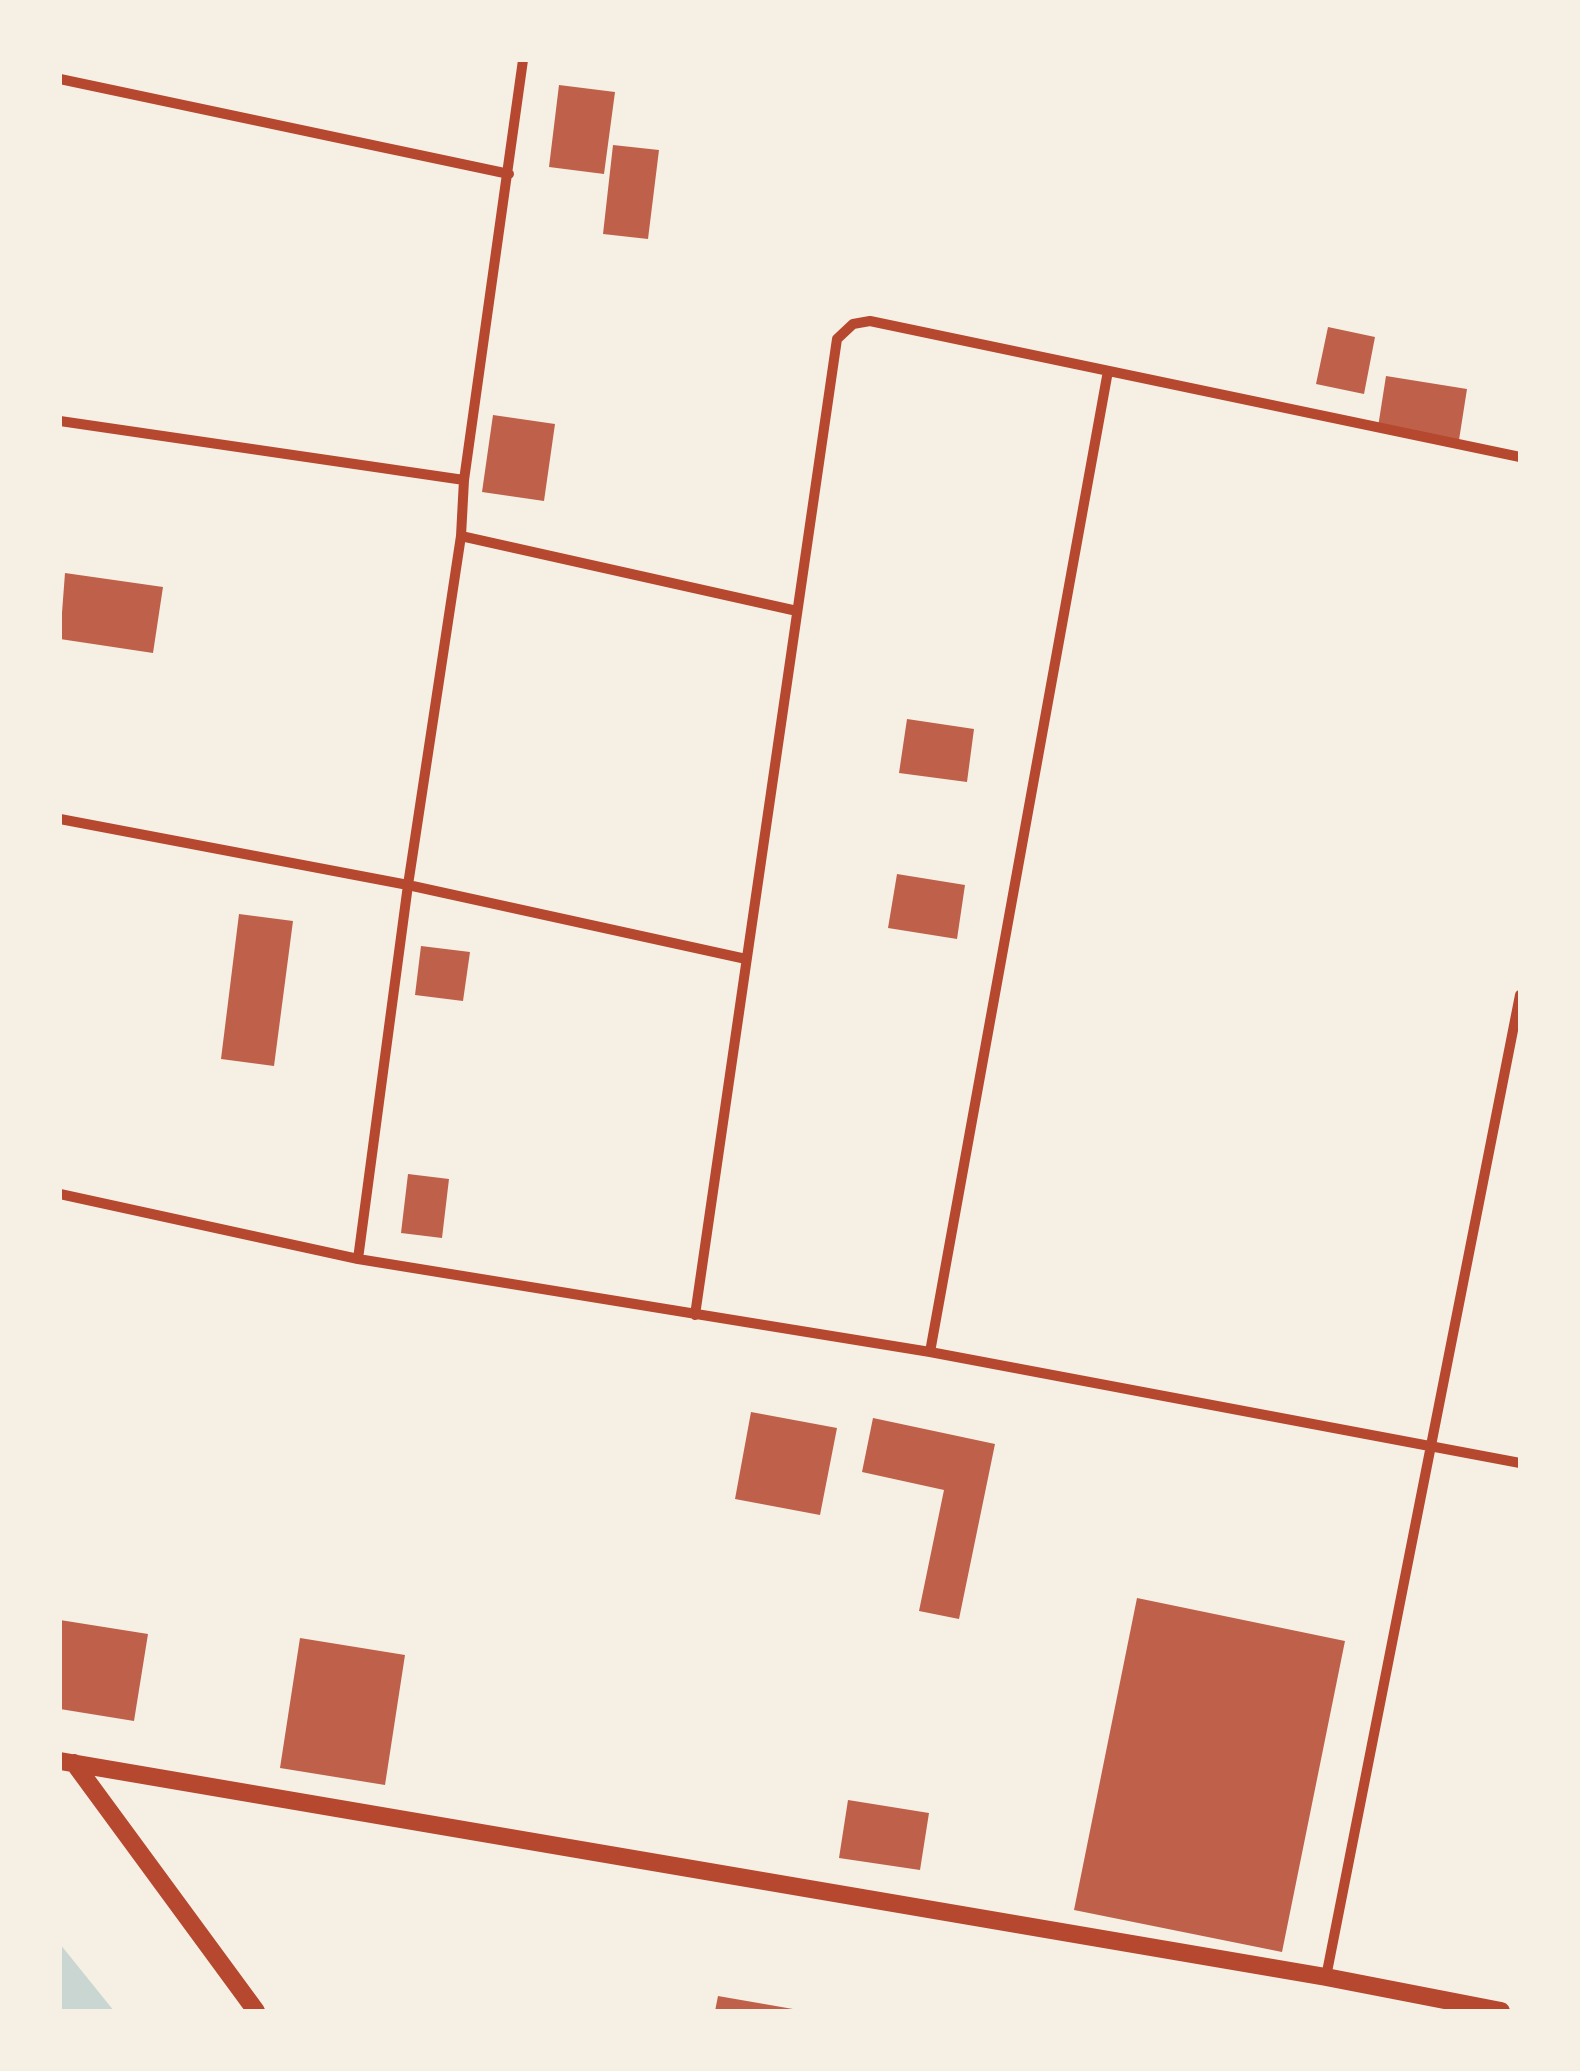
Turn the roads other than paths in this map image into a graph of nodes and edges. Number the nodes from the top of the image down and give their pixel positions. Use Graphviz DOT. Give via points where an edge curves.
graph roads {
  1 [pos="523,60"];
  2 [pos="60,79"];
  3 [pos="509,174"];
  4 [pos="1108,371"];
  5 [pos="60,421"];
  6 [pos="1520,457"];
  7 [pos="464,480"];
  8 [pos="461,536"];
  9 [pos="797,611"];
  10 [pos="60,819"];
  11 [pos="408,885"];
  12 [pos="746,959"];
  13 [pos="1520,995"];
  14 [pos="60,1194"];
  15 [pos="358,1259"];
  16 [pos="695,1315"];
  17 [pos="930,1352"];
  18 [pos="1430,1448"];
  19 [pos="1520,1463"];
  20 [pos="67,1762"];
  21 [pos="1326,1978"];
  22 [pos="1496,2010"];
  23 [pos="256,2011"];
  1 -- 3 [label="street"];
  2 -- 3 [label="street"];
  3 -- 7 [label="street"];
  4 -- 6 [label="street"];
  4 -- 9 [label="street" via="870,322 853,324 837,340"];
  4 -- 17 [label="street"];
  5 -- 7 [label="street"];
  7 -- 8 [label="street"];
  8 -- 9 [label="street"];
  8 -- 11 [label="street"];
  9 -- 12 [label="street"];
  10 -- 11 [label="street"];
  11 -- 12 [label="street"];
  11 -- 15 [label="street"];
  12 -- 16 [label="street"];
  13 -- 18 [label="street"];
  14 -- 15 [label="street"];
  15 -- 16 [label="street"];
  16 -- 17 [label="street"];
  17 -- 18 [label="street"];
  18 -- 19 [label="street"];
  18 -- 21 [label="street"];
  20 -- 21 [label="street"];
  20 -- 23 [label="street"];
  21 -- 22 [label="street"];
}
